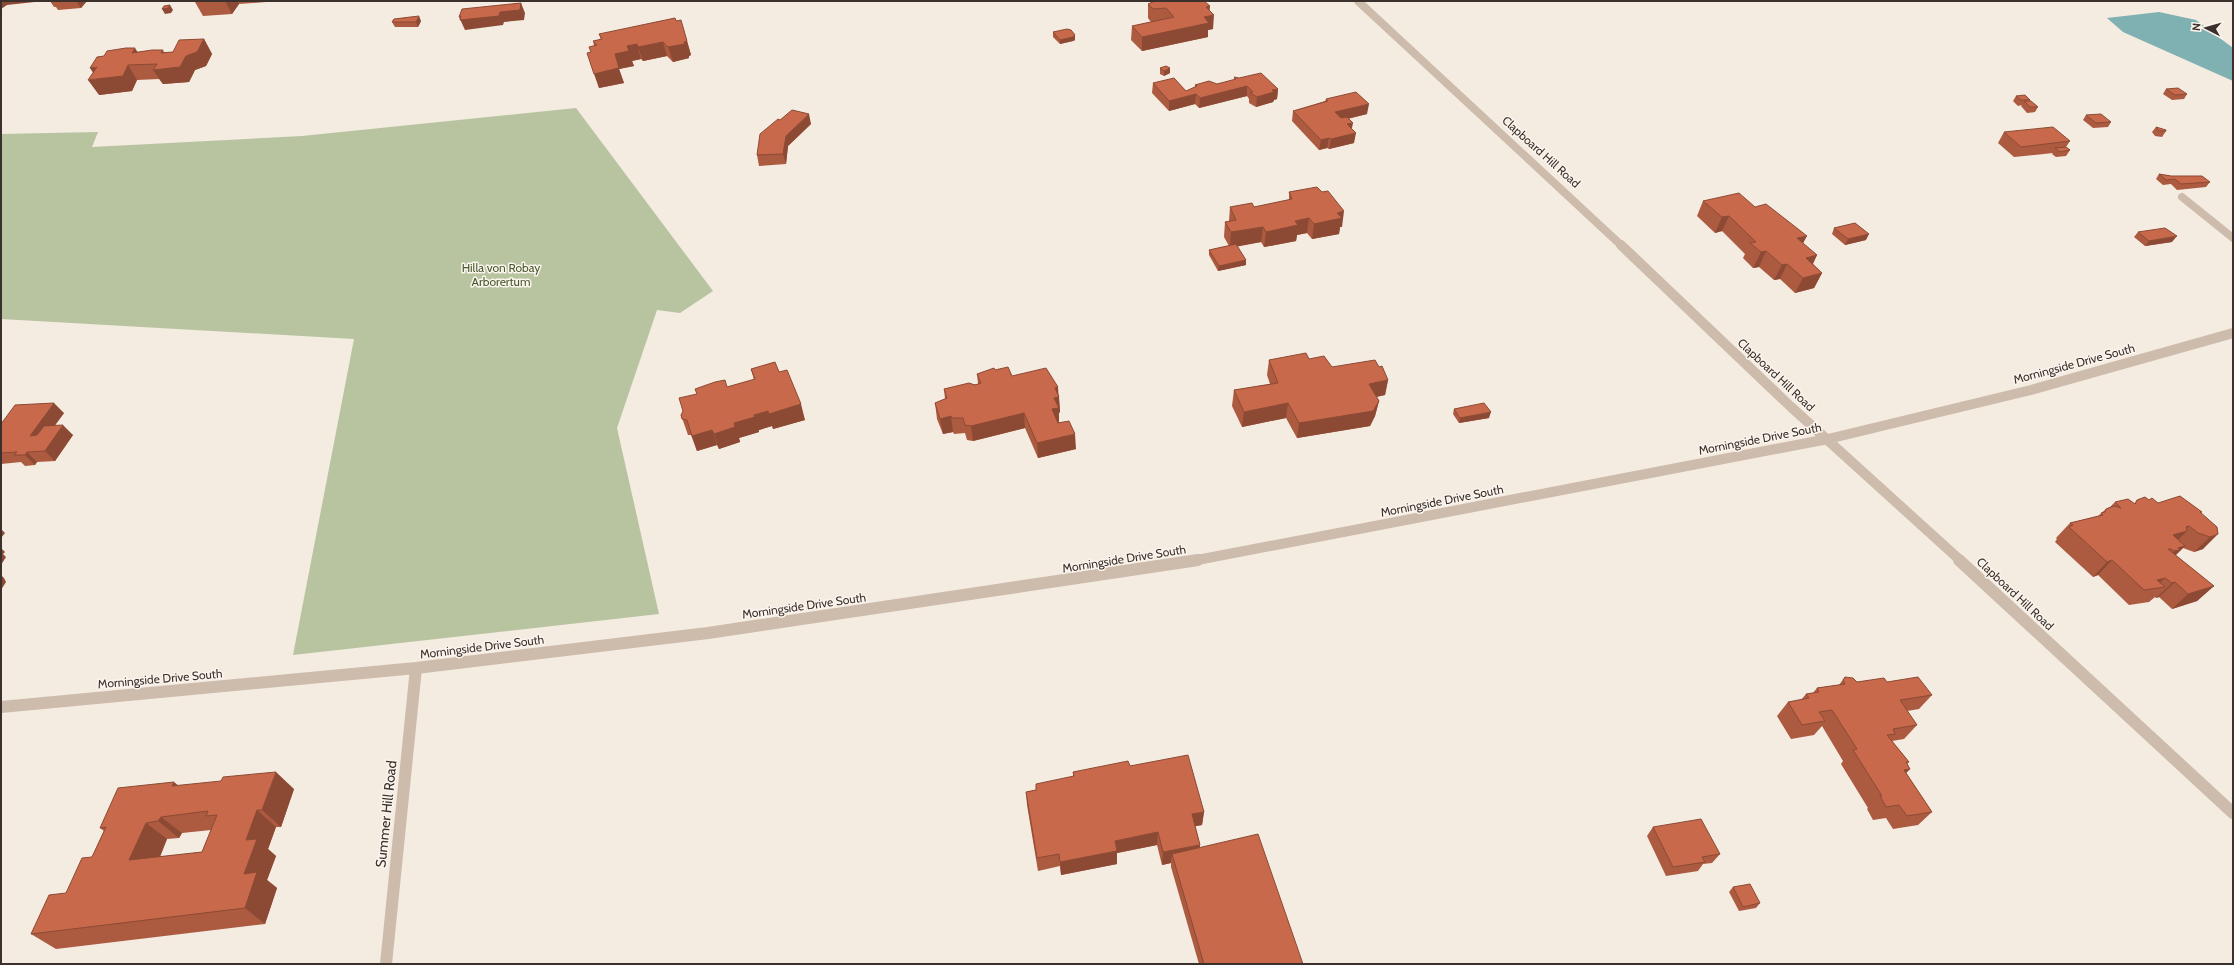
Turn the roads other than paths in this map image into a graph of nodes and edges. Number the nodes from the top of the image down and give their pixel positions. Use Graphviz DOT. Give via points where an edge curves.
graph roads {
  1 [pos="1358,1"];
  2 [pos="2182,197"];
  3 [pos="2233,238"];
  4 [pos="2233,333"];
  5 [pos="1828,439"];
  6 [pos="416,668"];
  7 [pos="1,707"];
  8 [pos="2233,813"];
  9 [pos="386,964"];
  1 -- 5 [label="street, Clapboard Hill Road"];
  2 -- 3 [label="street"];
  4 -- 5 [label="street, Morningside Drive South" via="1907,422"];
  5 -- 6 [label="street, Morningside Drive South" via="1141,570 708,633"];
  5 -- 8 [label="street, Clapboard Hill Road"];
  6 -- 7 [label="street, Morningside Drive South"];
  6 -- 9 [label="street, Summer Hill Road"];
}
